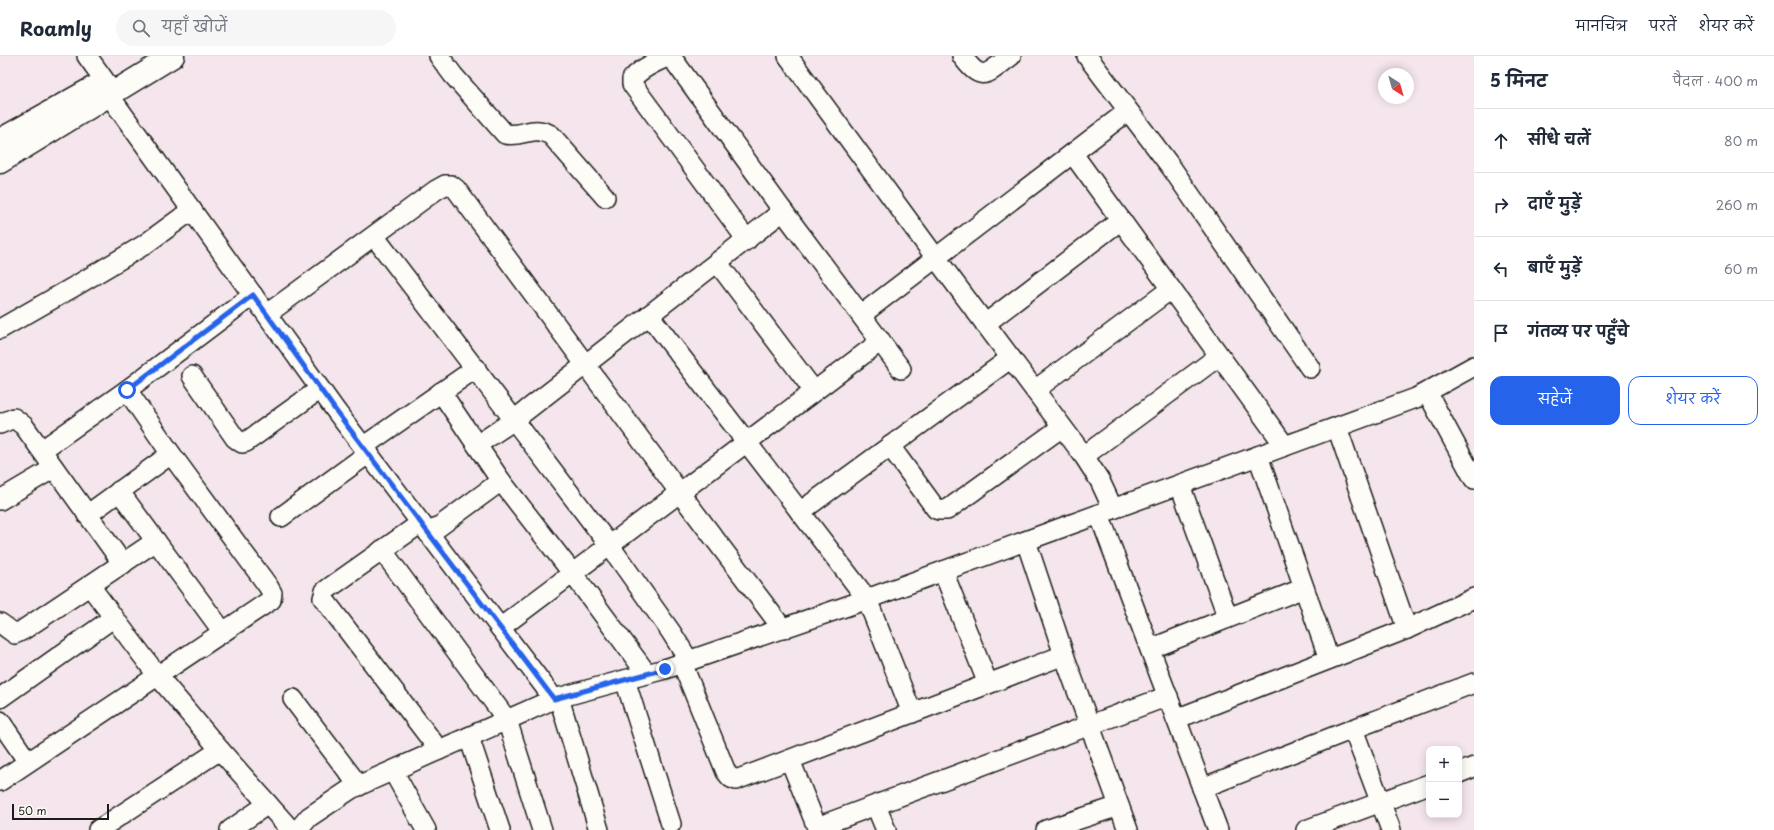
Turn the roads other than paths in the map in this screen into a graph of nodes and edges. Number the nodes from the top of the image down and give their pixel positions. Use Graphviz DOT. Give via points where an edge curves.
graph roads {
  1 [pos="87,56"];
  2 [pos="147,56"];
  3 [pos="173,56"];
  4 [pos="439,56"];
  5 [pos="788,56"];
  6 [pos="962,56"];
  7 [pos="1011,56"];
  8 [pos="1096,59"];
  9 [pos="107,88"];
  10 [pos="1128,111"];
  11 [pos="0,140"];
  12 [pos="1072,154"];
  13 [pos="0,162"];
  14 [pos="605,197"];
  15 [pos="192,210"];
  16 [pos="783,212"];
  17 [pos="1121,220"];
  18 [pos="374,236"];
  19 [pos="746,240"];
  20 [pos="936,258"];
  21 [pos="717,262"];
  22 [pos="1171,289"];
  23 [pos="253,295"];
  24 [pos="267,314"];
  25 [pos="861,315"];
  26 [pos="649,316"];
  27 [pos="985,324"];
  28 [pos="0,329"];
  29 [pos="881,341"];
  30 [pos="1220,356"];
  31 [pos="1011,358"];
  32 [pos="586,364"];
  33 [pos="1474,366"];
  34 [pos="476,368"];
  35 [pos="1310,368"];
  36 [pos="901,369"];
  37 [pos="192,376"];
  38 [pos="320,389"];
  39 [pos="127,390"];
  40 [pos="1035,390"];
  41 [pos="814,391"];
  42 [pos="441,392"];
  43 [pos="1427,392"];
  44 [pos="514,420"];
  45 [pos="0,424"];
  46 [pos="1062,427"];
  47 [pos="1337,427"];
  48 [pos="747,442"];
  49 [pos="477,445"];
  50 [pos="890,446"];
  51 [pos="1285,446"];
  52 [pos="366,449"];
  53 [pos="42,450"];
  54 [pos="171,454"];
  55 [pos="1084,456"];
  56 [pos="1258,456"];
  57 [pos="54,468"];
  58 [pos="1474,480"];
  59 [pos="501,481"];
  60 [pos="1180,485"];
  61 [pos="119,491"];
  62 [pos="680,493"];
  63 [pos="0,500"];
  64 [pos="800,512"];
  65 [pos="1106,512"];
  66 [pos="87,514"];
  67 [pos="280,517"];
  68 [pos="425,529"];
  69 [pos="156,541"];
  70 [pos="1026,541"];
  71 [pos="610,546"];
  72 [pos="382,550"];
  73 [pos="122,564"];
  74 [pos="943,571"];
  75 [pos="573,574"];
  76 [pos="90,586"];
  77 [pos="1304,588"];
  78 [pos="1474,598"];
  79 [pos="867,600"];
  80 [pos="113,618"];
  81 [pos="1228,618"];
  82 [pos="0,623"];
  83 [pos="500,628"];
  84 [pos="783,628"];
  85 [pos="1407,629"];
  86 [pos="223,632"];
  87 [pos="1150,649"];
  88 [pos="1064,655"];
  89 [pos="1329,659"];
  90 [pos="686,662"];
  91 [pos="647,674"];
  92 [pos="157,675"];
  93 [pos="625,680"];
  94 [pos="1474,683"];
  95 [pos="988,684"];
  96 [pos="1168,696"];
  97 [pos="0,698"];
  98 [pos="293,699"];
  99 [pos="556,699"];
  100 [pos="912,713"];
  101 [pos="1176,719"];
  102 [pos="0,720"];
  103 [pos="507,720"];
  104 [pos="1090,726"];
  105 [pos="1354,728"];
  106 [pos="469,737"];
  107 [pos="220,750"];
  108 [pos="439,750"];
  109 [pos="790,760"];
  110 [pos="28,762"];
  111 [pos="1474,767"];
  112 [pos="393,771"];
  113 [pos="1462,772"];
  114 [pos="0,781"];
  115 [pos="1426,785"];
  116 [pos="359,786"];
  117 [pos="1202,788"];
  118 [pos="1381,802"];
  119 [pos="268,804"];
  120 [pos="876,806"];
  121 [pos="1119,806"];
  122 [pos="671,824"];
  123 [pos="104,828"];
  124 [pos="817,829"];
  125 [pos="230,830"];
  126 [pos="291,830"];
  127 [pos="298,830"];
  128 [pos="426,830"];
  129 [pos="500,830"];
  130 [pos="542,830"];
  131 [pos="599,830"];
  132 [pos="886,830"];
  133 [pos="1046,830"];
  134 [pos="1128,830"];
  135 [pos="1218,830"];
  136 [pos="1306,830"];
  137 [pos="1391,830"];
  1 -- 9 [label="street"];
  2 -- 9 [label="main road"];
  3 -- 9 [label="main road"];
  4 -- 14 [label="street" via="505,134 543,130 551,135"];
  5 -- 20 [label="street"];
  6 -- 7 [label="street" via="972,70 986,74"];
  8 -- 10 [label="street"];
  9 -- 11 [label="main road"];
  9 -- 13 [label="main road"];
  9 -- 15 [label="street"];
  10 -- 12 [label="street"];
  10 -- 35 [label="street" via="1171,167"];
  12 -- 17 [label="street"];
  12 -- 20 [label="street"];
  15 -- 23 [label="street"];
  15 -- 28 [label="street" via="144,245"];
  16 -- 19 [label="street"];
  16 -- 19 [label="street" via="675,62 667,57 636,75 632,79 632,84"];
  16 -- 25 [label="street"];
  17 -- 22 [label="street"];
  17 -- 27 [label="street"];
  18 -- 24 [label="street"];
  18 -- 32 [label="street" via="436,190 451,185"];
  18 -- 34 [label="street"];
  19 -- 21 [label="street"];
  20 -- 25 [label="street"];
  20 -- 27 [label="street"];
  21 -- 26 [label="street"];
  21 -- 41 [label="street"];
  22 -- 30 [label="street"];
  22 -- 40 [label="street"];
  23 -- 24 [label="street"];
  23 -- 39 [label="street"];
  24 -- 38 [label="street"];
  25 -- 29 [label="street"];
  26 -- 32 [label="street"];
  26 -- 48 [label="street"];
  27 -- 31 [label="street"];
  29 -- 36 [label="street"];
  29 -- 41 [label="street"];
  30 -- 51 [label="street"];
  30 -- 55 [label="street"];
  31 -- 40 [label="street"];
  31 -- 50 [label="street"];
  32 -- 44 [label="street"];
  32 -- 62 [label="street"];
  33 -- 43 [label="street"];
  34 -- 42 [label="street"];
  34 -- 44 [label="street"];
  37 -- 38 [label="street" via="235,438 242,443"];
  38 -- 52 [label="street"];
  39 -- 53 [label="street"];
  39 -- 54 [label="street"];
  40 -- 46 [label="street"];
  41 -- 48 [label="street"];
  42 -- 49 [label="street"];
  42 -- 52 [label="street"];
  43 -- 47 [label="street"];
  43 -- 58 [label="street"];
  44 -- 49 [label="street"];
  44 -- 71 [label="street"];
  45 -- 53 [label="street" via="14,418 20,421"];
  46 -- 50 [label="street" via="947,510 936,508"];
  46 -- 55 [label="street"];
  47 -- 51 [label="street"];
  47 -- 85 [label="street"];
  48 -- 62 [label="street"];
  48 -- 64 [label="street"];
  49 -- 59 [label="street"];
  50 -- 64 [label="street"];
  51 -- 56 [label="street"];
  52 -- 67 [label="street"];
  52 -- 68 [label="street"];
  53 -- 57 [label="street"];
  54 -- 61 [label="street"];
  54 -- 86 [label="street" via="272,593 271,600 265,605"];
  55 -- 65 [label="street" via="1100,481"];
  56 -- 60 [label="street"];
  56 -- 77 [label="street"];
  57 -- 63 [label="street"];
  57 -- 66 [label="street"];
  59 -- 68 [label="street"];
  59 -- 75 [label="street"];
  60 -- 65 [label="street"];
  60 -- 81 [label="street"];
  61 -- 66 [label="street"];
  61 -- 69 [label="street"];
  62 -- 71 [label="street"];
  62 -- 84 [label="street"];
  64 -- 79 [label="street"];
  65 -- 70 [label="street"];
  65 -- 87 [label="street"];
  66 -- 73 [label="street"];
  68 -- 72 [label="street"];
  68 -- 83 [label="street"];
  69 -- 73 [label="street"];
  69 -- 86 [label="street"];
  70 -- 74 [label="street"];
  70 -- 88 [label="street"];
  71 -- 75 [label="street"];
  71 -- 90 [label="street" via="671,632"];
  72 -- 103 [label="street"];
  72 -- 108 [label="street" via="325,591 323,598"];
  73 -- 76 [label="street"];
  74 -- 79 [label="street"];
  74 -- 95 [label="street"];
  75 -- 83 [label="street"];
  75 -- 91 [label="street"];
  76 -- 80 [label="street"];
  76 -- 82 [label="street" via="15,634"];
  77 -- 81 [label="street"];
  77 -- 89 [label="street"];
  78 -- 85 [label="street"];
  79 -- 84 [label="street"];
  79 -- 100 [label="street"];
  80 -- 92 [label="street"];
  80 -- 97 [label="street"];
  81 -- 87 [label="street"];
  83 -- 99 [label="street"];
  84 -- 90 [label="street"];
  85 -- 89 [label="street"];
  86 -- 92 [label="street"];
  87 -- 96 [label="street"];
  88 -- 95 [label="street"];
  88 -- 104 [label="street"];
  89 -- 101 [label="street"];
  90 -- 91 [label="street"];
  90 -- 109 [label="street" via="729,777 736,780"];
  91 -- 93 [label="street"];
  92 -- 107 [label="street"];
  92 -- 110 [label="street"];
  93 -- 99 [label="street"];
  93 -- 122 [label="street"];
  94 -- 105 [label="street"];
  95 -- 100 [label="street"];
  96 -- 101 [label="street"];
  96 -- 104 [label="street"];
  98 -- 116 [label="street"];
  99 -- 103 [label="street"];
  99 -- 131 [label="street"];
  100 -- 109 [label="street"];
  101 -- 117 [label="street"];
  102 -- 110 [label="street"];
  103 -- 106 [label="street"];
  103 -- 130 [label="street"];
  104 -- 120 [label="street"];
  104 -- 121 [label="street"];
  105 -- 117 [label="street"];
  105 -- 118 [label="street"];
  106 -- 108 [label="street"];
  106 -- 129 [label="street"];
  107 -- 119 [label="street"];
  107 -- 123 [label="street"];
  108 -- 112 [label="street"];
  109 -- 124 [label="street"];
  110 -- 114 [label="street"];
  111 -- 113 [label="street"];
  112 -- 116 [label="street"];
  112 -- 128 [label="street"];
  115 -- 118 [label="street"];
  116 -- 127 [label="street" via="309,817"];
  117 -- 135 [label="street"];
  118 -- 136 [label="street"];
  118 -- 137 [label="street"];
  119 -- 125 [label="street"];
  119 -- 126 [label="street"];
  120 -- 124 [label="street"];
  120 -- 132 [label="street"];
  121 -- 133 [label="street"];
  121 -- 134 [label="street"];
}
